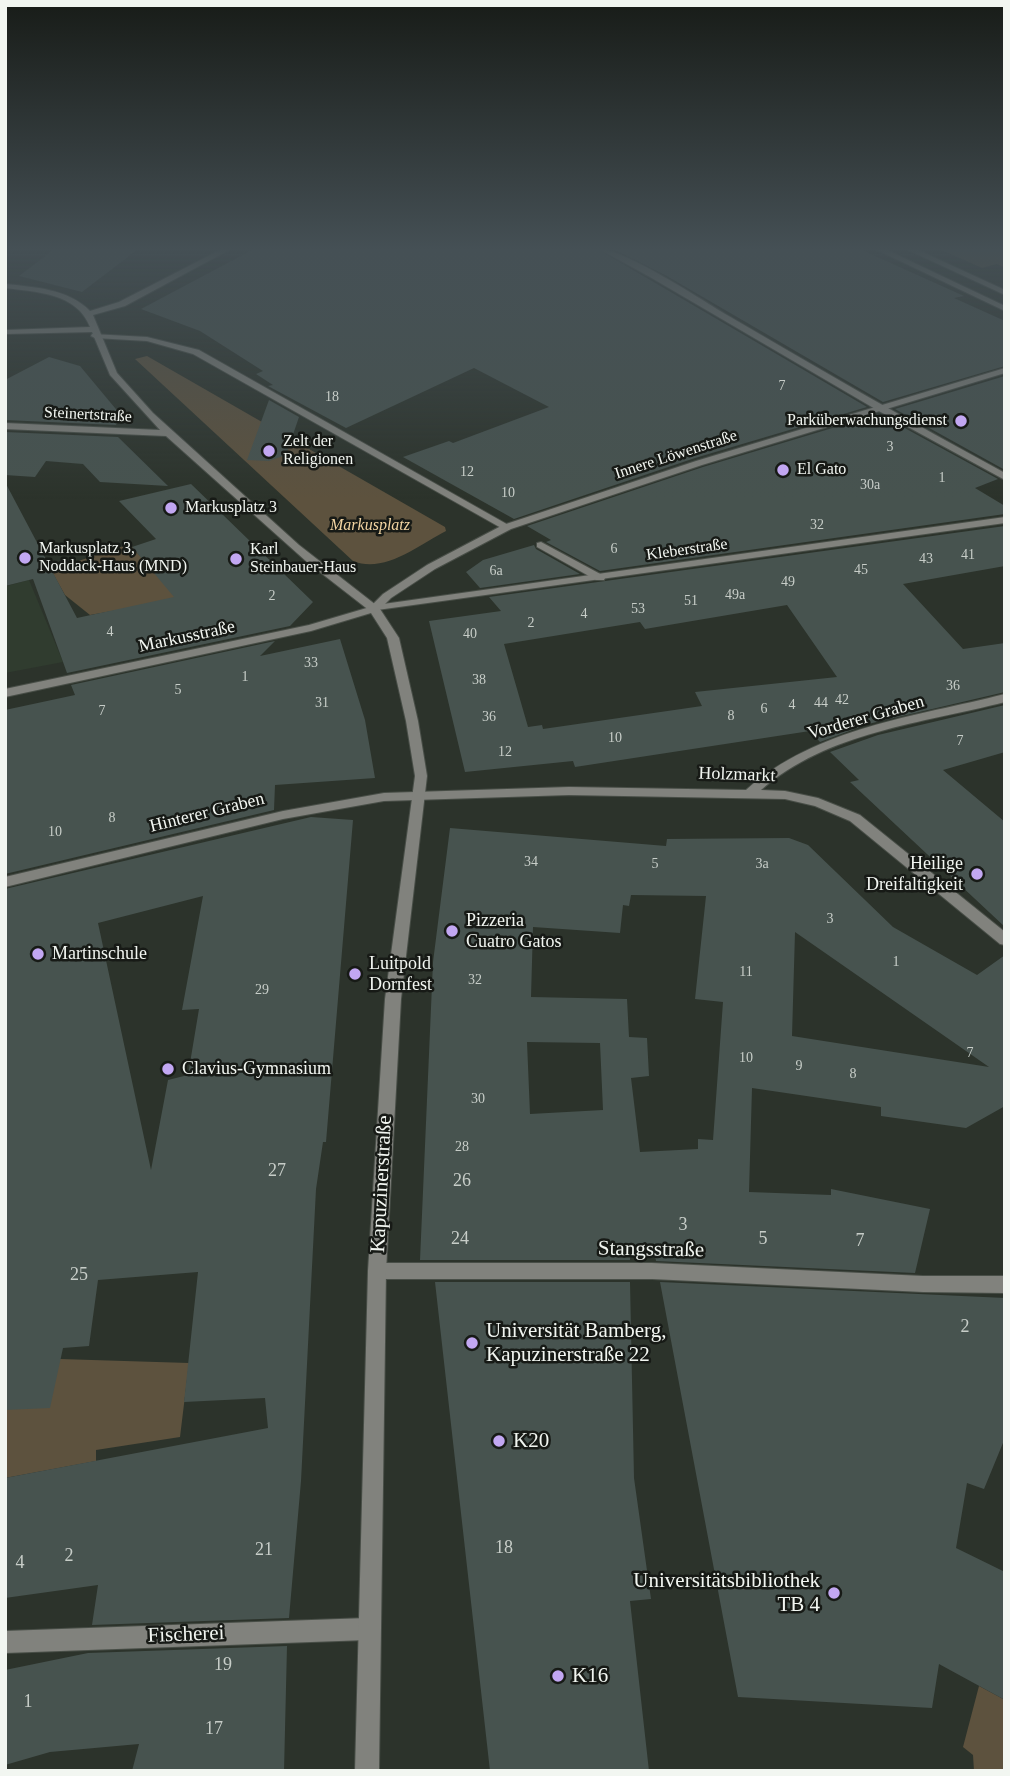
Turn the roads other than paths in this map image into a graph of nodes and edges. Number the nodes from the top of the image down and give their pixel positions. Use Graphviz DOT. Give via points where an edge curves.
graph roads {
  1 [pos="84,333"];
  2 [pos="95,333"];
  3 [pos="752,333"];
  4 [pos="1005,370"];
  5 [pos="880,408"];
  6 [pos="5,426"];
  7 [pos="169,433"];
  8 [pos="1005,477"];
  9 [pos="1005,520"];
  10 [pos="507,527"];
  11 [pos="541,545"];
  12 [pos="600,578"];
  13 [pos="374,608"];
  14 [pos="5,693"];
  15 [pos="1005,698"];
  16 [pos="748,794"];
  17 [pos="420,795"];
  18 [pos="5,882"];
  19 [pos="1005,940"];
  20 [pos="377,1271"];
  21 [pos="1005,1285"];
  22 [pos="367,1629"];
  23 [pos="5,1643"];
  24 [pos="367,1771"];
  1 -- 2 [label="street"];
  2 -- 7 [label="street" via="103,359 118,380"];
  2 -- 10 [label="street" via="196,352"];
  3 -- 5 [label="street"];
  4 -- 5 [label="street, Innere Löwenstraße"];
  5 -- 8 [label="street"];
  5 -- 10 [label="street, Innere Löwenstraße"];
  6 -- 7 [label="street, Steinertstraße"];
  7 -- 13 [label="street" via="333,582"];
  9 -- 12 [label="street, Kleberstraße"];
  10 -- 13 [label="street, Innere Löwenstraße" via="431,567"];
  11 -- 12 [label="street"];
  12 -- 13 [label="street, Kleberstraße"];
  13 -- 14 [label="street, Markusstraße" via="312,628"];
  13 -- 17 [label="street, Kapuzinerstraße" via="393,638 418,750"];
  15 -- 16 [label="street, Vorderer Graben" via="830,743 776,768"];
  16 -- 17 [label="street, Holzmarkt" via="569,791"];
  16 -- 19 [label="street, Holzmarkt" via="818,802 855,818"];
  17 -- 18 [label="street, Hinterer Graben" via="282,815"];
  17 -- 20 [label="street, Kapuzinerstraße" via="393,999"];
  20 -- 21 [label="street, Stangsstraße" via="652,1271"];
  20 -- 22 [label="street, Kapuzinerstraße"];
  22 -- 23 [label="street, Fischerei"];
  22 -- 24 [label="street, Kapuzinerstraße"];
}
